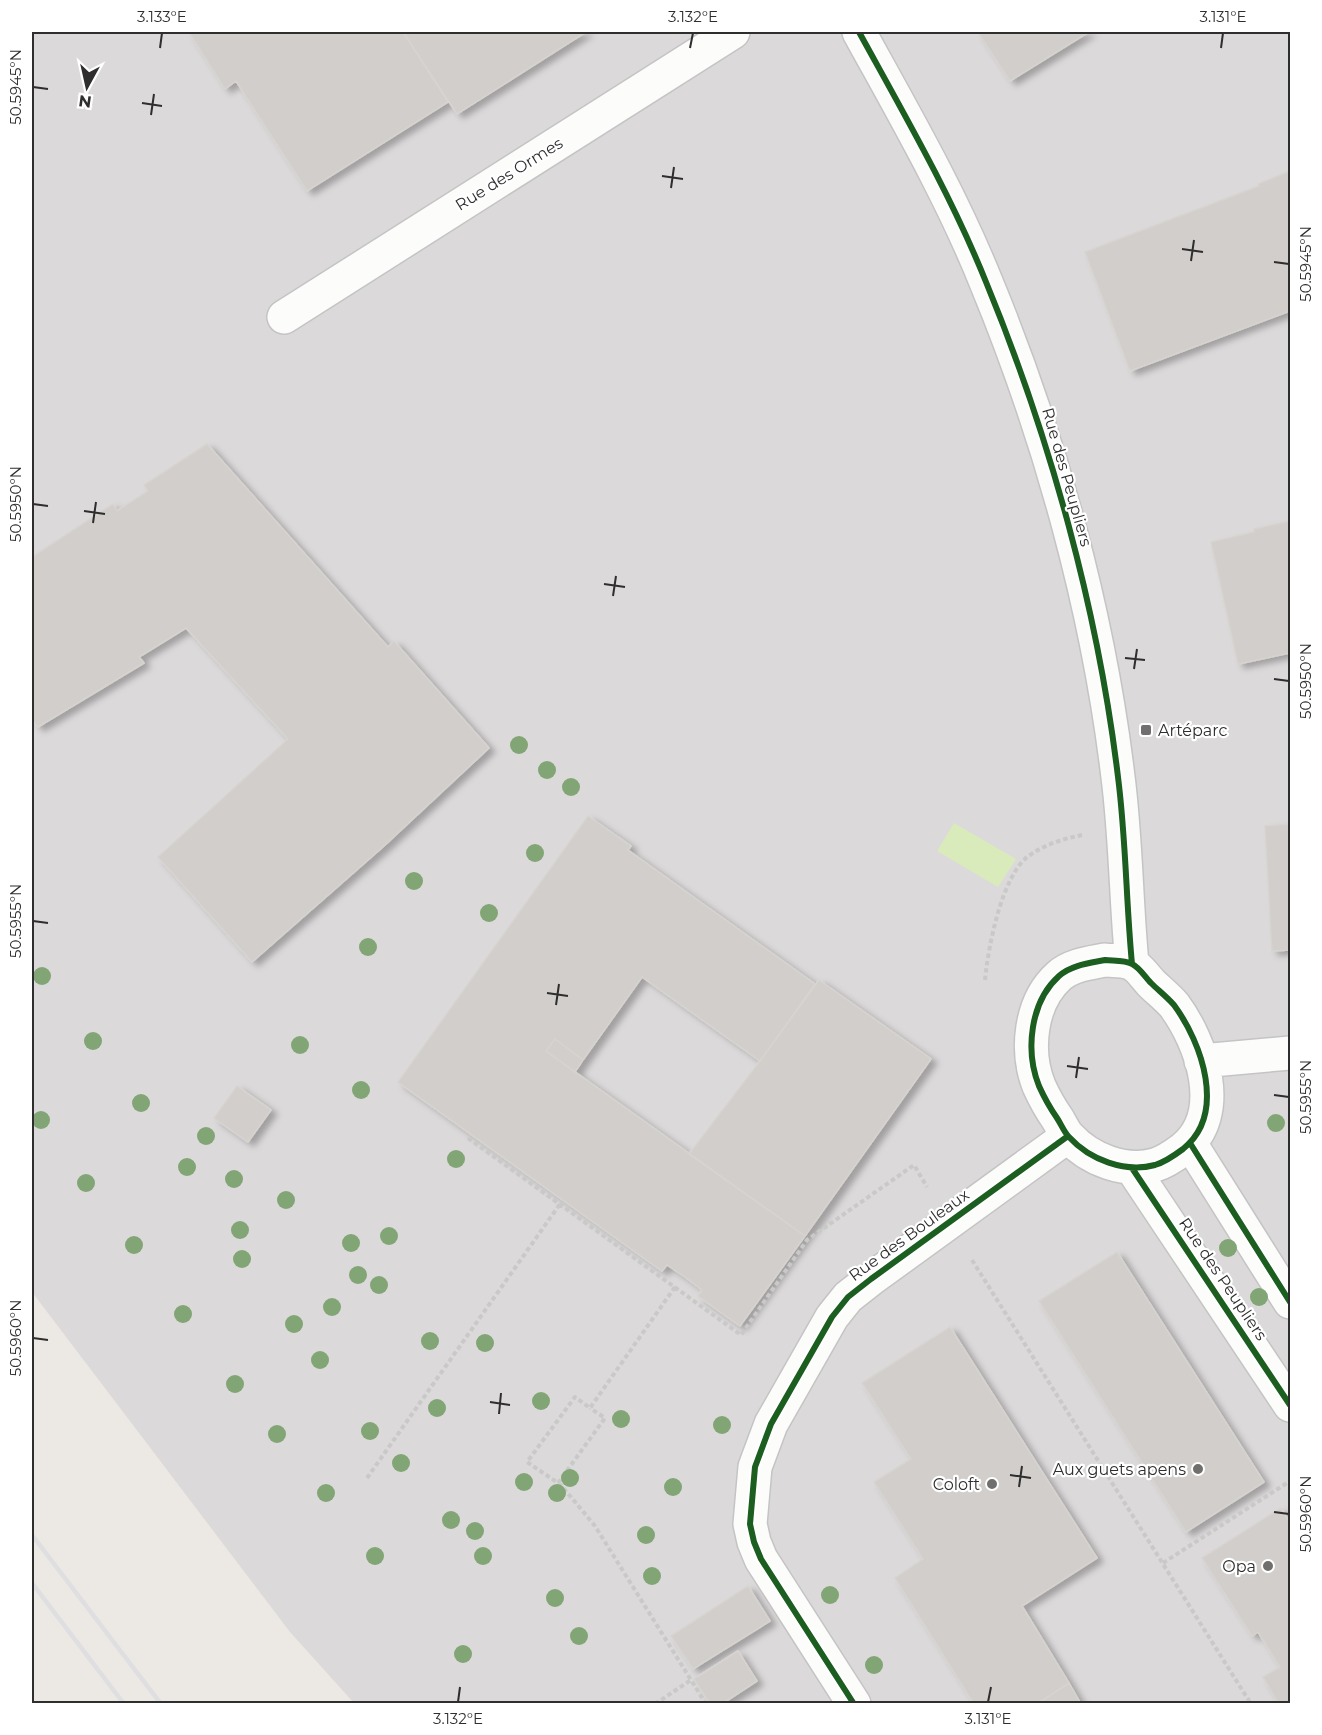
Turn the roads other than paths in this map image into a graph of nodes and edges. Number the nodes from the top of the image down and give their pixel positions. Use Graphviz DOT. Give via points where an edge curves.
graph roads {
  1 [pos="733,32"];
  2 [pos="859,32"];
  3 [pos="284,317"];
  4 [pos="1132,964"];
  5 [pos="1290,1053"];
  6 [pos="1201,1061"];
  7 [pos="1068,1136"];
  8 [pos="1190,1143"];
  9 [pos="1132,1168"];
  10 [pos="1290,1302"];
  11 [pos="1290,1405"];
  12 [pos="854,1704"];
  1 -- 3 [label="street, Rue des Ormes"];
  2 -- 4 [label="street, Rue des Peupliers" via="933,166 986,281 1045,444 1099,662 1118,777"];
  4 -- 6 [label="street" via="1173,1004"];
  4 -- 7 [label="street" via="1105,960 1082,964 1060,974 1044,992 1036,1013 1033,1058 1039,1085"];
  5 -- 6 [label="street"];
  6 -- 8 [label="street" via="1208,1102 1202,1124"];
  7 -- 9 [label="street" via="1103,1161"];
  7 -- 12 [label="street, Rue des Bouleaux" via="848,1297 832,1317 771,1424 755,1467 750,1524 754,1542"];
  8 -- 9 [label="street" via="1157,1165"];
  8 -- 10 [label="street"];
  9 -- 11 [label="street, Rue des Peupliers"];
}
